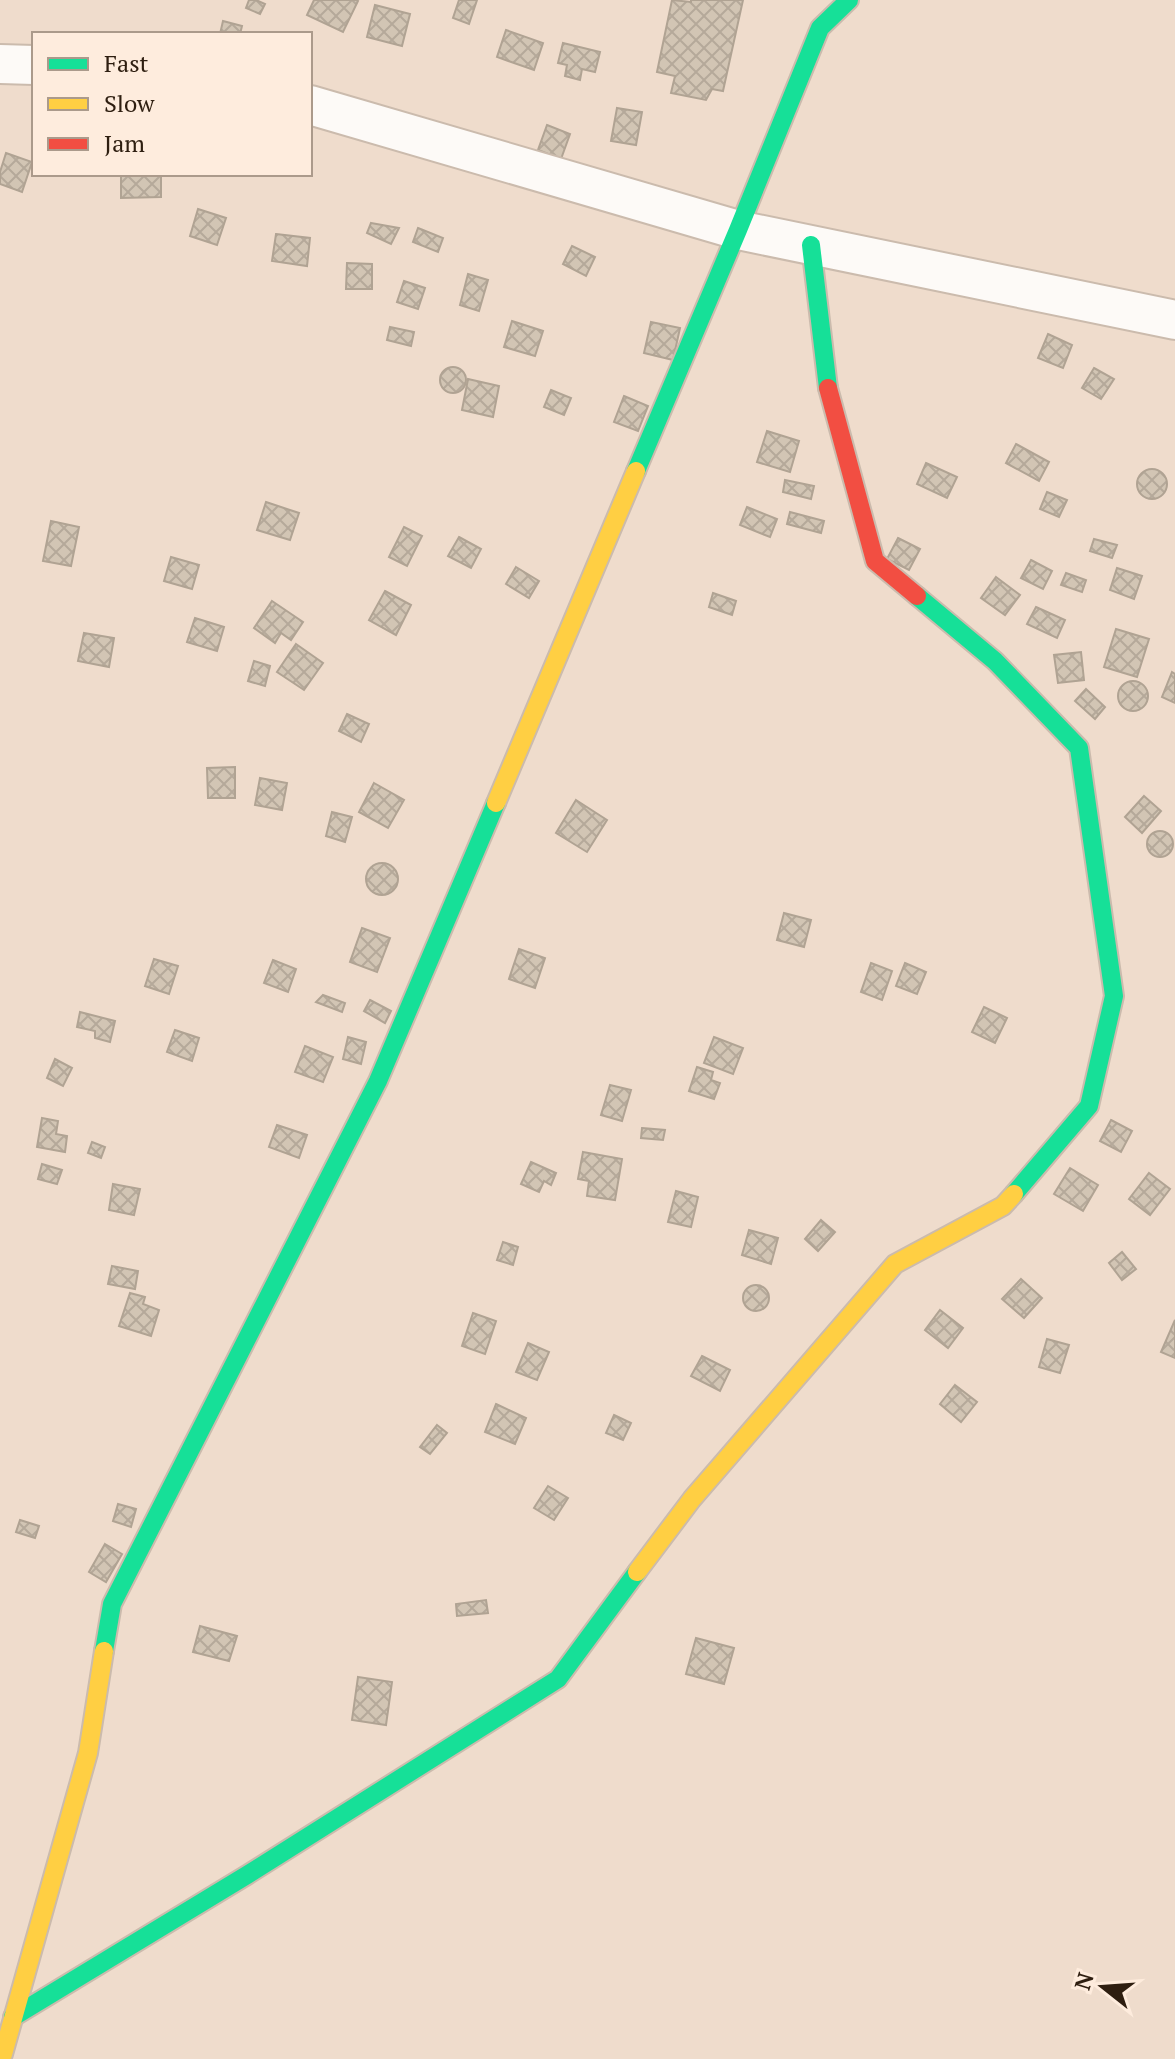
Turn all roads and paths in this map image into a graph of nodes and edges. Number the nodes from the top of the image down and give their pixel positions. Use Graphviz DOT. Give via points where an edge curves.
graph roads {
  1 [pos="849,0"];
  2 [pos="0,64"];
  3 [pos="32,65"];
  4 [pos="312,106"];
  5 [pos="738,230"];
  6 [pos="811,245"];
  7 [pos="1175,320"];
  8 [pos="13,2017"];
  9 [pos="0,2056"];
  1 -- 5 [label="street" via="820,28"];
  2 -- 3 [label="street"];
  4 -- 5 [label="street"];
  5 -- 6 [label="street"];
  5 -- 8 [label="street" via="378,1081 112,1604 88,1753"];
  6 -- 7 [label="street"];
  6 -- 8 [label="street" via="826,380 875,561 995,661 1079,748 1114,996 1089,1106 1003,1206 895,1264 692,1499 558,1679"];
  8 -- 9 [label="street"];
}
